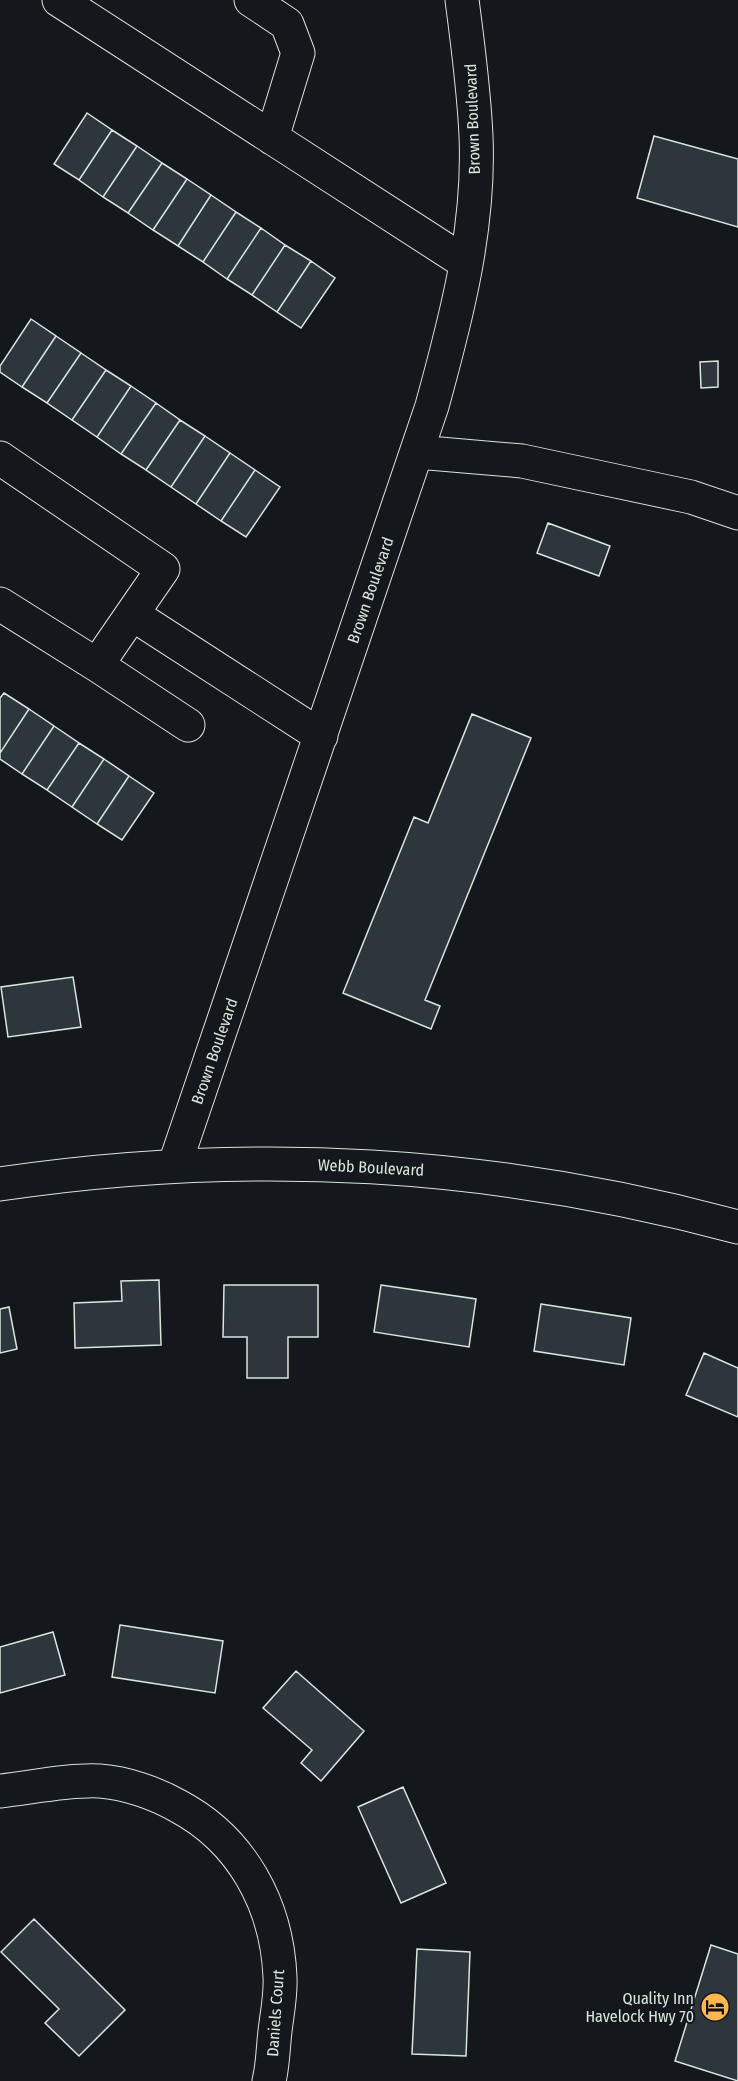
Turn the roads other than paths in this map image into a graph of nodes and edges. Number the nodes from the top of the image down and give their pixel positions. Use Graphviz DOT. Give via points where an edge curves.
graph roads {
  1 [pos="58,0"];
  2 [pos="251,0"];
  3 [pos="462,0"];
  4 [pos="272,138"];
  5 [pos="466,263"];
  6 [pos="417,452"];
  7 [pos="0,458"];
  8 [pos="738,513"];
  9 [pos="0,604"];
  10 [pos="132,614"];
  11 [pos="97,665"];
  12 [pos="188,725"];
  13 [pos="321,735"];
  14 [pos="175,1164"];
  15 [pos="0,1184"];
  16 [pos="738,1227"];
  17 [pos="0,1791"];
  18 [pos="269,2081"];
  1 -- 4 [label="street"];
  2 -- 4 [label="street" via="287,24 298,53"];
  3 -- 5 [label="street, Brown Boulevard" via="476,138 474,205"];
  4 -- 5 [label="street"];
  5 -- 6 [label="street, Brown Boulevard" via="451,339"];
  6 -- 8 [label="street" via="522,460 691,497"];
  6 -- 13 [label="street, Brown Boulevard"];
  7 -- 10 [label="street" via="163,569"];
  9 -- 11 [label="street"];
  10 -- 11 [label="street"];
  10 -- 13 [label="street"];
  11 -- 12 [label="street"];
  13 -- 14 [label="street, Brown Boulevard"];
  14 -- 15 [label="street, Webb Boulevard"];
  14 -- 16 [label="street, Webb Boulevard" via="254,1162 459,1173 607,1195"];
  17 -- 18 [label="street, Daniels Court" via="99,1781 137,1789 197,1816 224,1839 247,1867 264,1900 275,1936 280,1978"];
}
